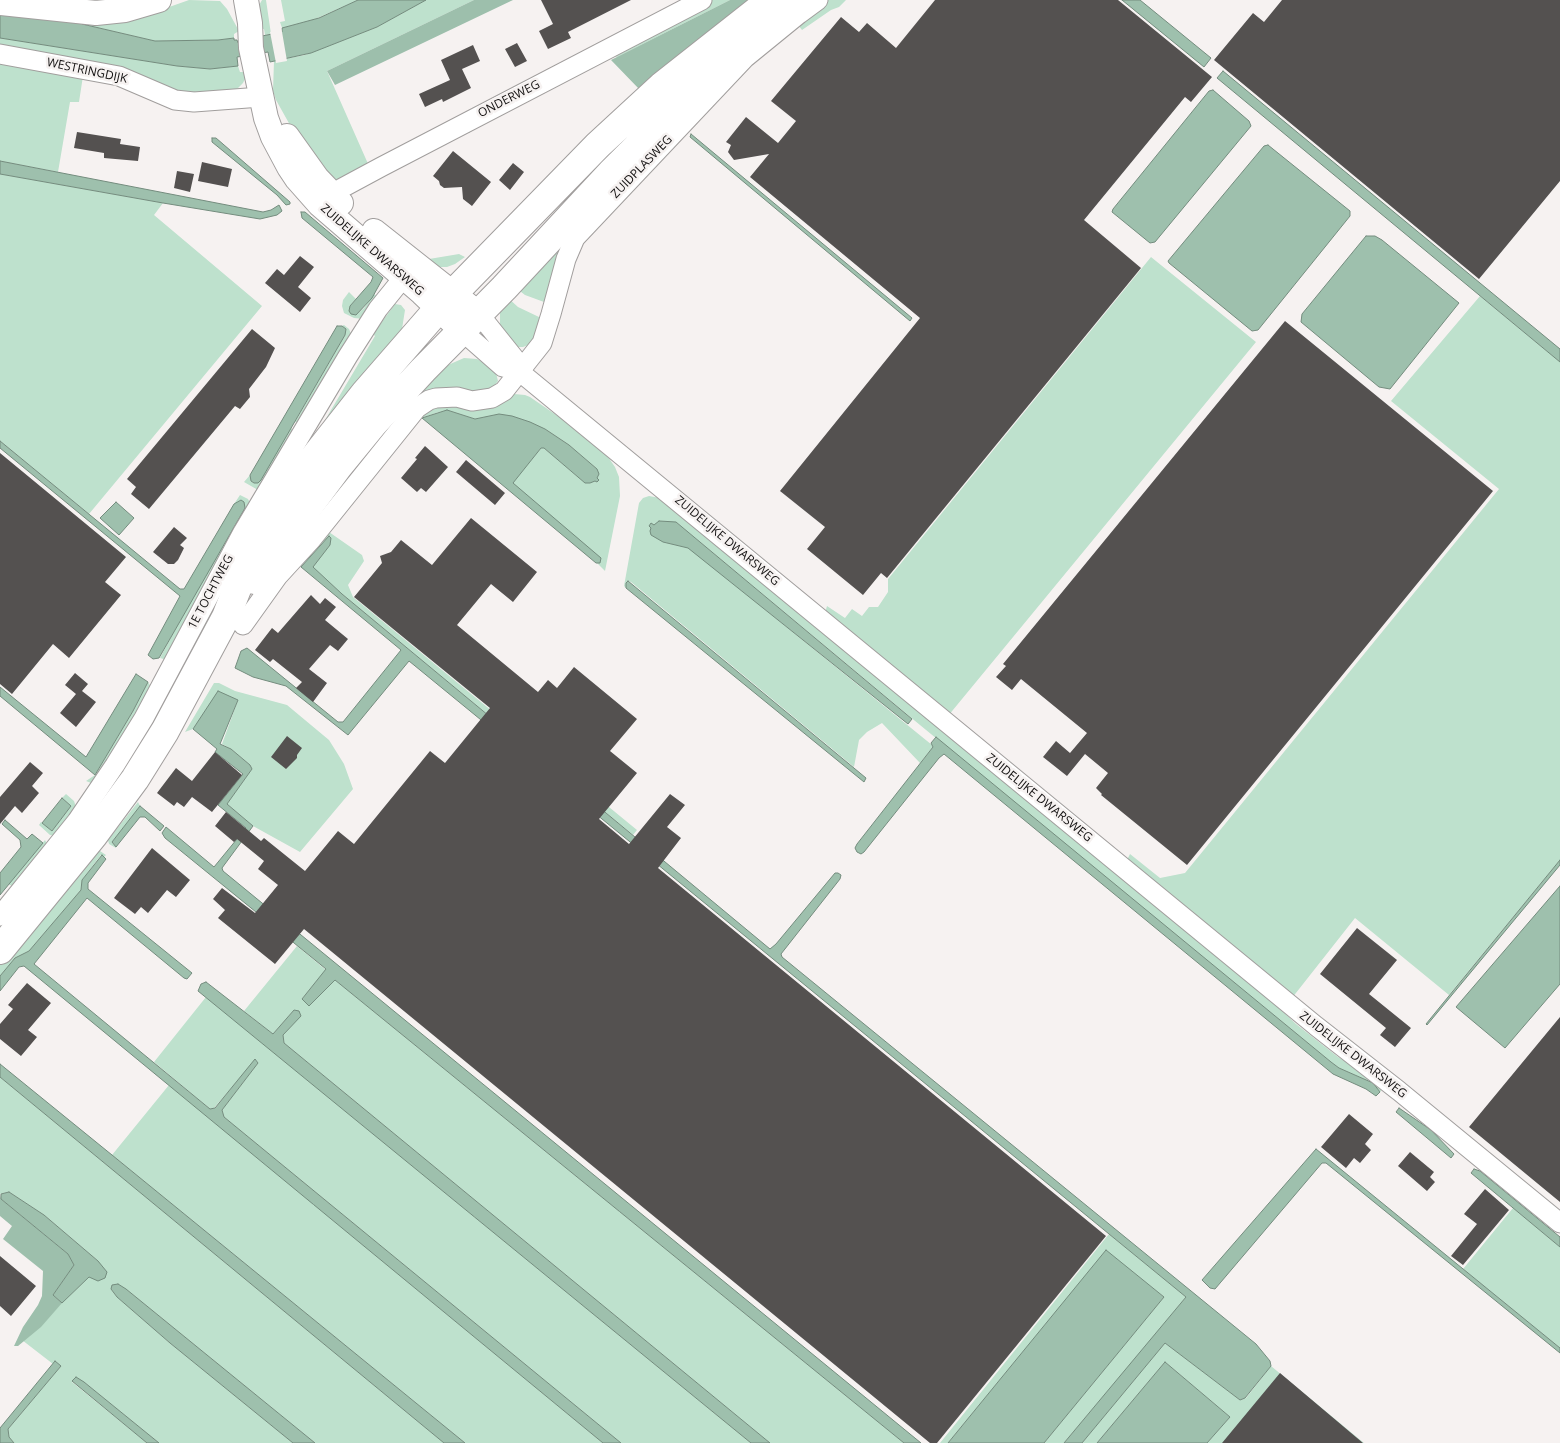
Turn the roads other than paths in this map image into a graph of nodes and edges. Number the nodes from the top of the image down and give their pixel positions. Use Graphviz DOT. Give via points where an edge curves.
graph roads {
  1 [pos="154,0"];
  2 [pos="159,0"];
  3 [pos="230,0"];
  4 [pos="246,0"];
  5 [pos="702,0"];
  6 [pos="770,0"];
  7 [pos="790,0"];
  8 [pos="818,0"];
  9 [pos="0,3"];
  10 [pos="252,49"];
  11 [pos="0,54"];
  12 [pos="261,97"];
  13 [pos="326,200"];
  14 [pos="409,270"];
  15 [pos="446,301"];
  16 [pos="471,322"];
  17 [pos="520,372"];
  18 [pos="235,621"];
  19 [pos="0,916"];
  20 [pos="0,950"];
  21 [pos="1560,1223"];
  1 -- 2 [label="street"];
  1 -- 9 [label="street" via="125,10 96,13"];
  3 -- 10 [label="street"];
  4 -- 10 [label="street"];
  5 -- 13 [label="street, ONDERWEG" via="381,167"];
  6 -- 15 [label="main road" via="662,86 598,145"];
  7 -- 16 [label="main road, ZUIDPLASWEG" via="686,97"];
  8 -- 17 [label="street, ZUIDPLASWEG" via="745,58 575,238 542,342"];
  10 -- 12 [label="street, ZUIDELIJKE DWARSWEG"];
  11 -- 12 [label="street, WESTRINGDIJK" via="119,76 175,100 194,102"];
  12 -- 13 [label="street, ZUIDELIJKE DWARSWEG" via="268,127 289,167 297,179"];
  13 -- 14 [label="street, ZUIDELIJKE DWARSWEG"];
  14 -- 15 [label="street, ZUIDELIJKE DWARSWEG"];
  14 -- 19 [label="street, 1E TOCHTWEG" via="378,309 348,356 243,532 144,718 115,765 77,821"];
  15 -- 16 [label="street, ZUIDELIJKE DWARSWEG"];
  15 -- 18 [label="main road, 1E TOCHTWEG" via="365,392 313,459 266,528 248,561"];
  16 -- 17 [label="street, ZUIDELIJKE DWARSWEG" via="503,367"];
  16 -- 18 [label="main road, 1E TOCHTWEG" via="423,370 338,467"];
  17 -- 18 [label="street, 1E TOCHTWEG" via="504,391 492,398 472,401 446,397 428,400 416,408 311,540"];
  17 -- 21 [label="street, ZUIDELIJKE DWARSWEG"];
  18 -- 20 [label="main road, 1E TOCHTWEG" via="135,779"];
}
